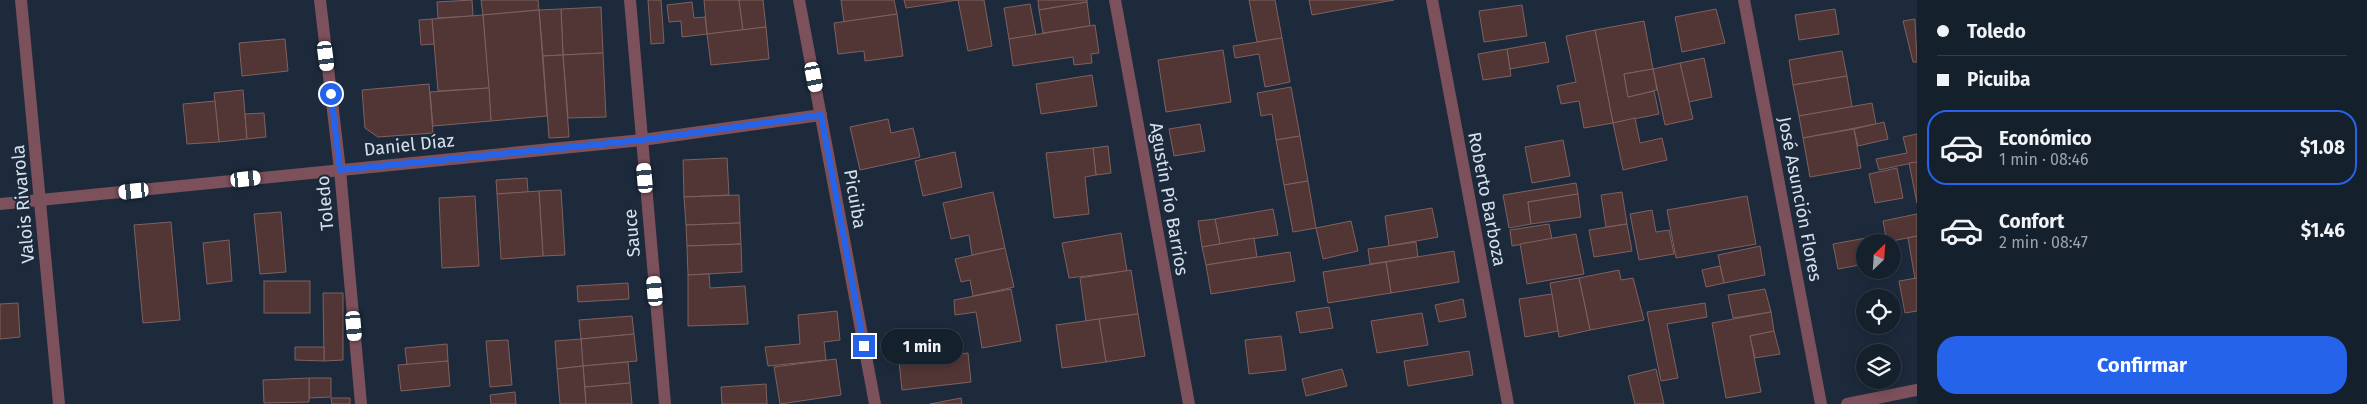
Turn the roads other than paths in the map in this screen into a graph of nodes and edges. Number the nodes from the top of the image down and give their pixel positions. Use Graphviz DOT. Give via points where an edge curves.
graph roads {
  1 [pos="21,0"];
  2 [pos="320,0"];
  3 [pos="630,0"];
  4 [pos="799,0"];
  5 [pos="1115,0"];
  6 [pos="1432,0"];
  7 [pos="1744,0"];
  8 [pos="821,115"];
  9 [pos="642,140"];
  10 [pos="340,170"];
  11 [pos="41,201"];
  12 [pos="0,204"];
  13 [pos="1917,390"];
  14 [pos="60,404"];
  15 [pos="361,404"];
  16 [pos="665,404"];
  17 [pos="875,404"];
  18 [pos="1189,404"];
  19 [pos="1508,404"];
  20 [pos="1821,404"];
  21 [pos="1847,404"];
  1 -- 11 [label="street, Valois Rivarola"];
  2 -- 10 [label="street, Toledo"];
  3 -- 9 [label="street, Sauce"];
  4 -- 8 [label="street, Picuiba"];
  5 -- 18 [label="street, Agustín Pío Barrios"];
  6 -- 19 [label="street, Roberto Barboza"];
  7 -- 20 [label="street, José Asunción Flores"];
  8 -- 9 [label="street, Daniel Díaz"];
  8 -- 17 [label="street, Picuiba"];
  9 -- 10 [label="street, Daniel Díaz"];
  9 -- 16 [label="street, Sauce"];
  10 -- 11 [label="street, Daniel Díaz"];
  10 -- 15 [label="street, Toledo"];
  11 -- 12 [label="street, Daniel Díaz"];
  11 -- 14 [label="street, Valois Rivarola"];
  13 -- 21 [label="street"];
}
